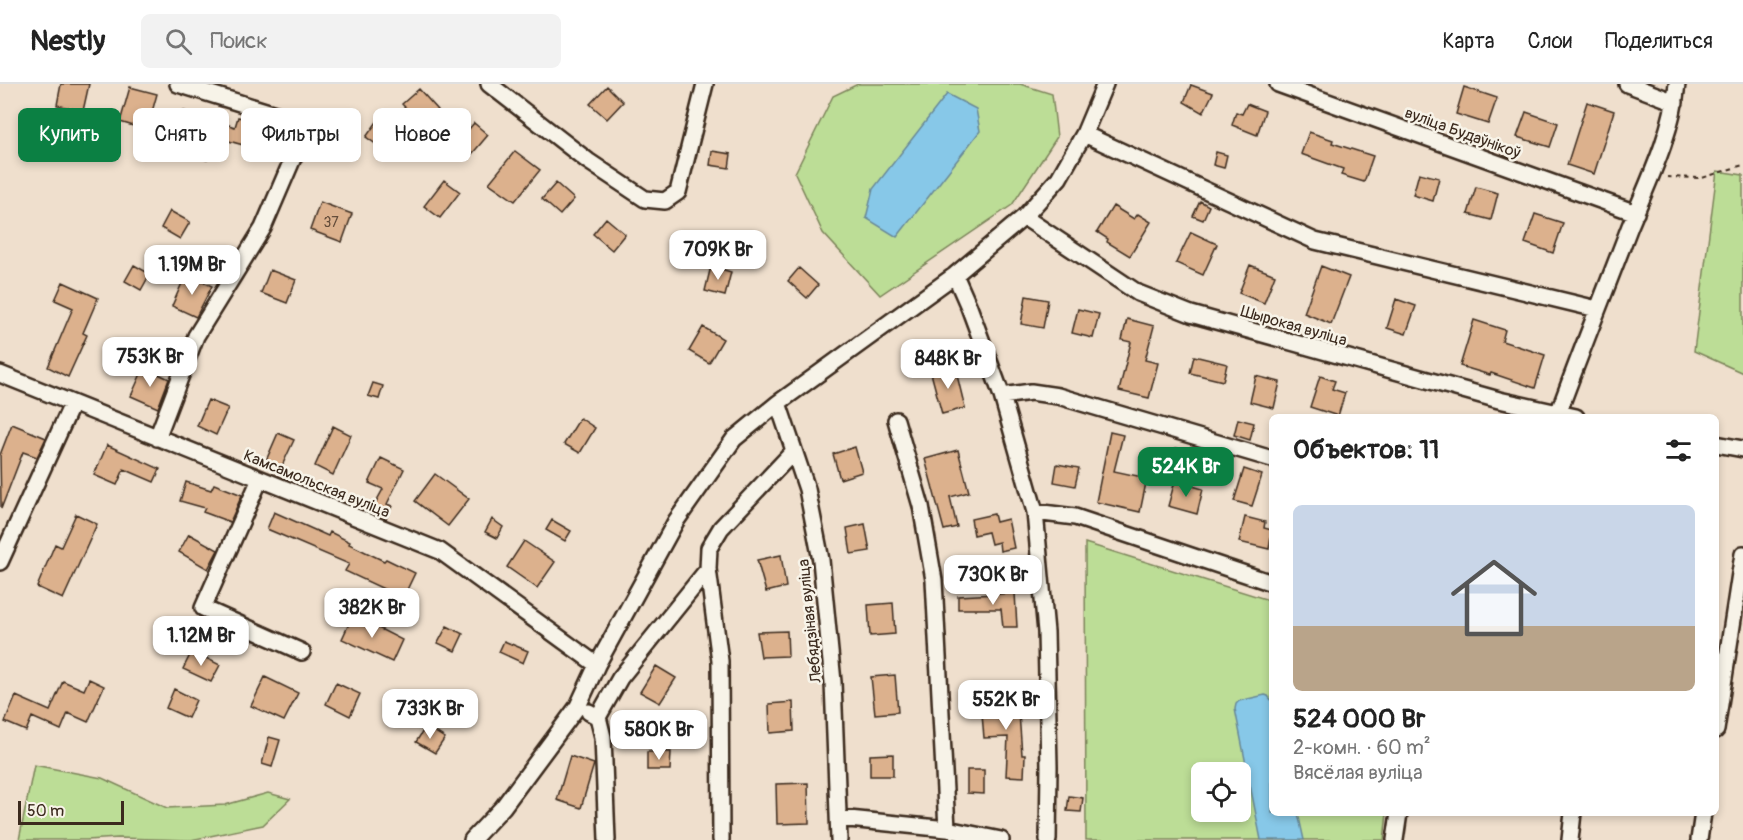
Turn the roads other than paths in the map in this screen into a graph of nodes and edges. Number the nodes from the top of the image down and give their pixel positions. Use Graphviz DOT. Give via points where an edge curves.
graph roads {
  1 [pos="178,84"];
  2 [pos="489,84"];
  3 [pos="705,84"];
  4 [pos="1278,84"];
  5 [pos="1627,84"];
  6 [pos="1677,84"];
  7 [pos="1102,85"];
  8 [pos="1676,102"];
  9 [pos="1084,134"];
  10 [pos="1636,213"];
  11 [pos="1024,217"];
  12 [pos="955,275"];
  13 [pos="1597,309"];
  14 [pos="0,374"];
  15 [pos="1002,396"];
  16 [pos="72,404"];
  17 [pos="778,404"];
  18 [pos="1558,414"];
  19 [pos="896,420"];
  20 [pos="157,438"];
  21 [pos="1719,445"];
  22 [pos="1743,449"];
  23 [pos="794,451"];
  24 [pos="1269,458"];
  25 [pos="260,479"];
  26 [pos="1035,512"];
  27 [pos="1743,554"];
  28 [pos="0,562"];
  29 [pos="708,569"];
  30 [pos="1269,582"];
  31 [pos="302,652"];
  32 [pos="597,665"];
  33 [pos="578,706"];
  34 [pos="1719,710"];
  35 [pos="598,717"];
  36 [pos="1399,816"];
  37 [pos="1573,816"];
  38 [pos="1703,816"];
  39 [pos="839,818"];
  40 [pos="947,829"];
  41 [pos="472,840"];
  42 [pos="607,840"];
  43 [pos="721,840"];
  44 [pos="838,840"];
  45 [pos="1001,840"];
  46 [pos="1048,840"];
  47 [pos="1395,840"];
  48 [pos="1570,840"];
  49 [pos="1700,840"];
  1 -- 20 [label="street" via="298,121 302,137 263,228 196,336"];
  2 -- 3 [label="street" via="645,200 665,201 678,192"];
  4 -- 10 [label="street, вуліца Будаўнікоў"];
  5 -- 8 [label="street"];
  6 -- 8 [label="street"];
  7 -- 9 [label="street"];
  8 -- 10 [label="street" via="1653,175"];
  9 -- 11 [label="street" via="1059,177"];
  9 -- 13 [label="street" via="1315,240"];
  10 -- 13 [label="street"];
  11 -- 12 [label="street"];
  11 -- 18 [label="street, Шырокая вуліца" via="1138,293 1191,314"];
  12 -- 15 [label="street"];
  12 -- 17 [label="street"];
  13 -- 18 [label="street"];
  14 -- 16 [label="street, Камсамольская вуліца"];
  15 -- 24 [label="street" via="1031,392 1058,396"];
  15 -- 26 [label="street"];
  16 -- 20 [label="street, Камсамольская вуліца"];
  16 -- 28 [label="street"];
  17 -- 23 [label="street, Лебядзіная вуліца"];
  17 -- 32 [label="street" via="734,439 676,521"];
  19 -- 40 [label="street" via="921,506 933,580"];
  20 -- 25 [label="street, Камсамольская вуліца"];
  21 -- 22 [label="street"];
  23 -- 29 [label="street" via="721,528 709,548"];
  23 -- 39 [label="street, Лебядзіная вуліца" via="807,489 821,560 833,682"];
  25 -- 31 [label="street" via="203,608"];
  25 -- 32 [label="street, Камсамольская вуліца" via="440,551"];
  26 -- 30 [label="street" via="1075,517"];
  26 -- 46 [label="street" via="1046,632"];
  27 -- 34 [label="street"];
  29 -- 35 [label="street" via="620,678"];
  29 -- 43 [label="street" via="720,661"];
  32 -- 33 [label="street"];
  33 -- 35 [label="street"];
  33 -- 41 [label="street" via="503,807"];
  35 -- 42 [label="street" via="603,737"];
  36 -- 47 [label="street"];
  37 -- 48 [label="street"];
  38 -- 49 [label="street"];
  39 -- 40 [label="street"];
  39 -- 44 [label="street, Лебядзіная вуліца"];
  40 -- 45 [label="street"];
}
